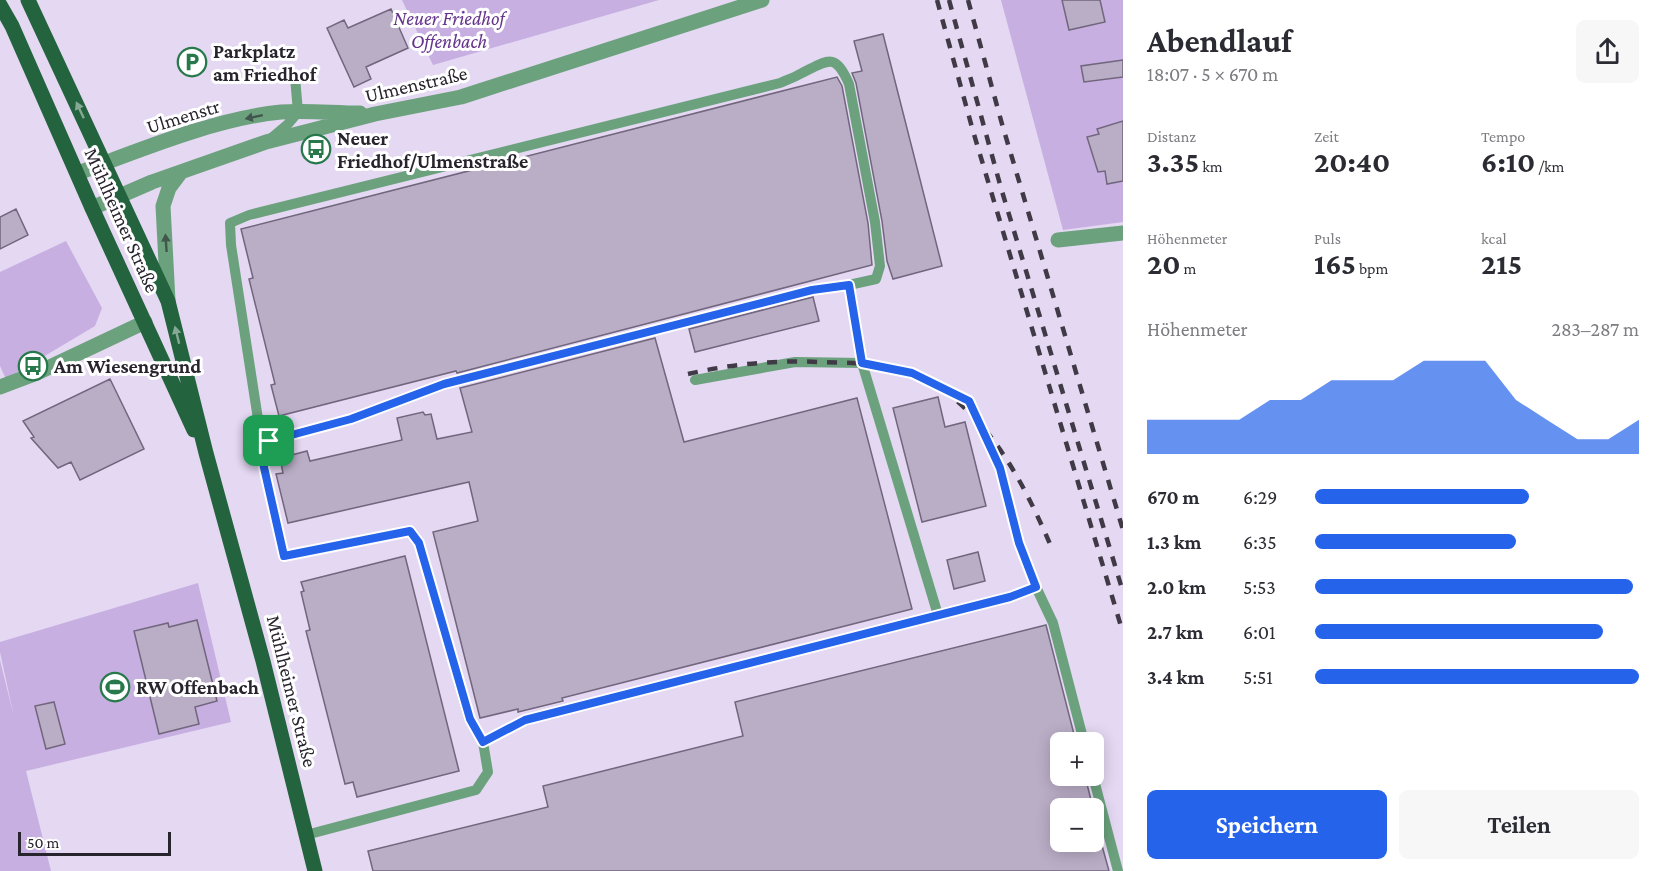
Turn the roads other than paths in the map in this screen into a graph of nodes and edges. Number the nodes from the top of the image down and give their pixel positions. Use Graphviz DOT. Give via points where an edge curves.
graph roads {
  1 [pos="28,0"];
  2 [pos="762,0"];
  3 [pos="0,5"];
  4 [pos="295,77"];
  5 [pos="298,112"];
  6 [pos="375,114"];
  7 [pos="266,142"];
  8 [pos="105,163"];
  9 [pos="181,172"];
  10 [pos="78,173"];
  11 [pos="120,196"];
  12 [pos="92,208"];
  13 [pos="1123,233"];
  14 [pos="1058,240"];
  15 [pos="849,285"];
  16 [pos="168,301"];
  17 [pos="145,322"];
  18 [pos="862,363"];
  19 [pos="695,380"];
  20 [pos="0,387"];
  21 [pos="269,441"];
  22 [pos="206,453"];
  23 [pos="1036,587"];
  24 [pos="938,615"];
  25 [pos="1081,732"];
  26 [pos="483,742"];
  27 [pos="1096,786"];
  28 [pos="306,835"];
  29 [pos="315,871"];
  30 [pos="1118,871"];
  8 -- 1 [label="main road, Mühlheimer Straße, one-way"];
  2 -- 6 [label="street, Ulmenstraße" via="461,97"];
  3 -- 10 [label="main road, Mühlheimer Straße"];
  4 -- 5 [label="lane"];
  5 -- 6 [label="street, Ulmenstr"];
  5 -- 7 [label="lane"];
  5 -- 8 [label="street, Ulmenstr, one-way" via="258,116 210,128"];
  6 -- 7 [label="street, Ulmenstraße"];
  7 -- 9 [label="street, Ulmenstraße"];
  8 -- 10 [label="street, Ulmenstr"];
  8 -- 11 [label="main road, Mühlheimer Straße"];
  9 -- 11 [label="street, Ulmenstraße"];
  16 -- 9 [label="street, one-way" via="164,206 169,188"];
  10 -- 12 [label="main road, Mühlheimer Straße"];
  11 -- 12 [label="street, Ulmenstraße"];
  11 -- 16 [label="main road, Mühlheimer Straße"];
  12 -- 17 [label="main road, Mühlheimer Straße"];
  13 -- 14 [label="street"];
  15 -- 18 [label="lane"];
  15 -- 21 [label="lane" via="812,290 444,384 351,419"];
  15 -- 21 [label="lane" via="876,279 880,266 875,222 849,84 842,68 832,62 818,63 780,83 249,215 230,223 258,418"];
  22 -- 16 [label="main road, Mühlheimer Straße, one-way"];
  17 -- 20 [label="street"];
  17 -- 22 [label="main road, Mühlheimer Straße"];
  18 -- 19 [label="lane" via="795,362"];
  18 -- 23 [label="lane" via="912,373 969,401 1000,468 1019,543"];
  18 -- 24 [label="lane"];
  21 -- 26 [label="lane" via="263,463 284,556 410,531 419,543 470,719"];
  22 -- 28 [label="main road, Mühlheimer Straße"];
  23 -- 24 [label="lane"];
  23 -- 25 [label="lane" via="1053,623"];
  24 -- 26 [label="lane" via="525,720"];
  26 -- 28 [label="lane" via="488,772 476,790"];
  27 -- 30 [label="lane"];
  28 -- 29 [label="main road, Mühlheimer Straße"];
}
